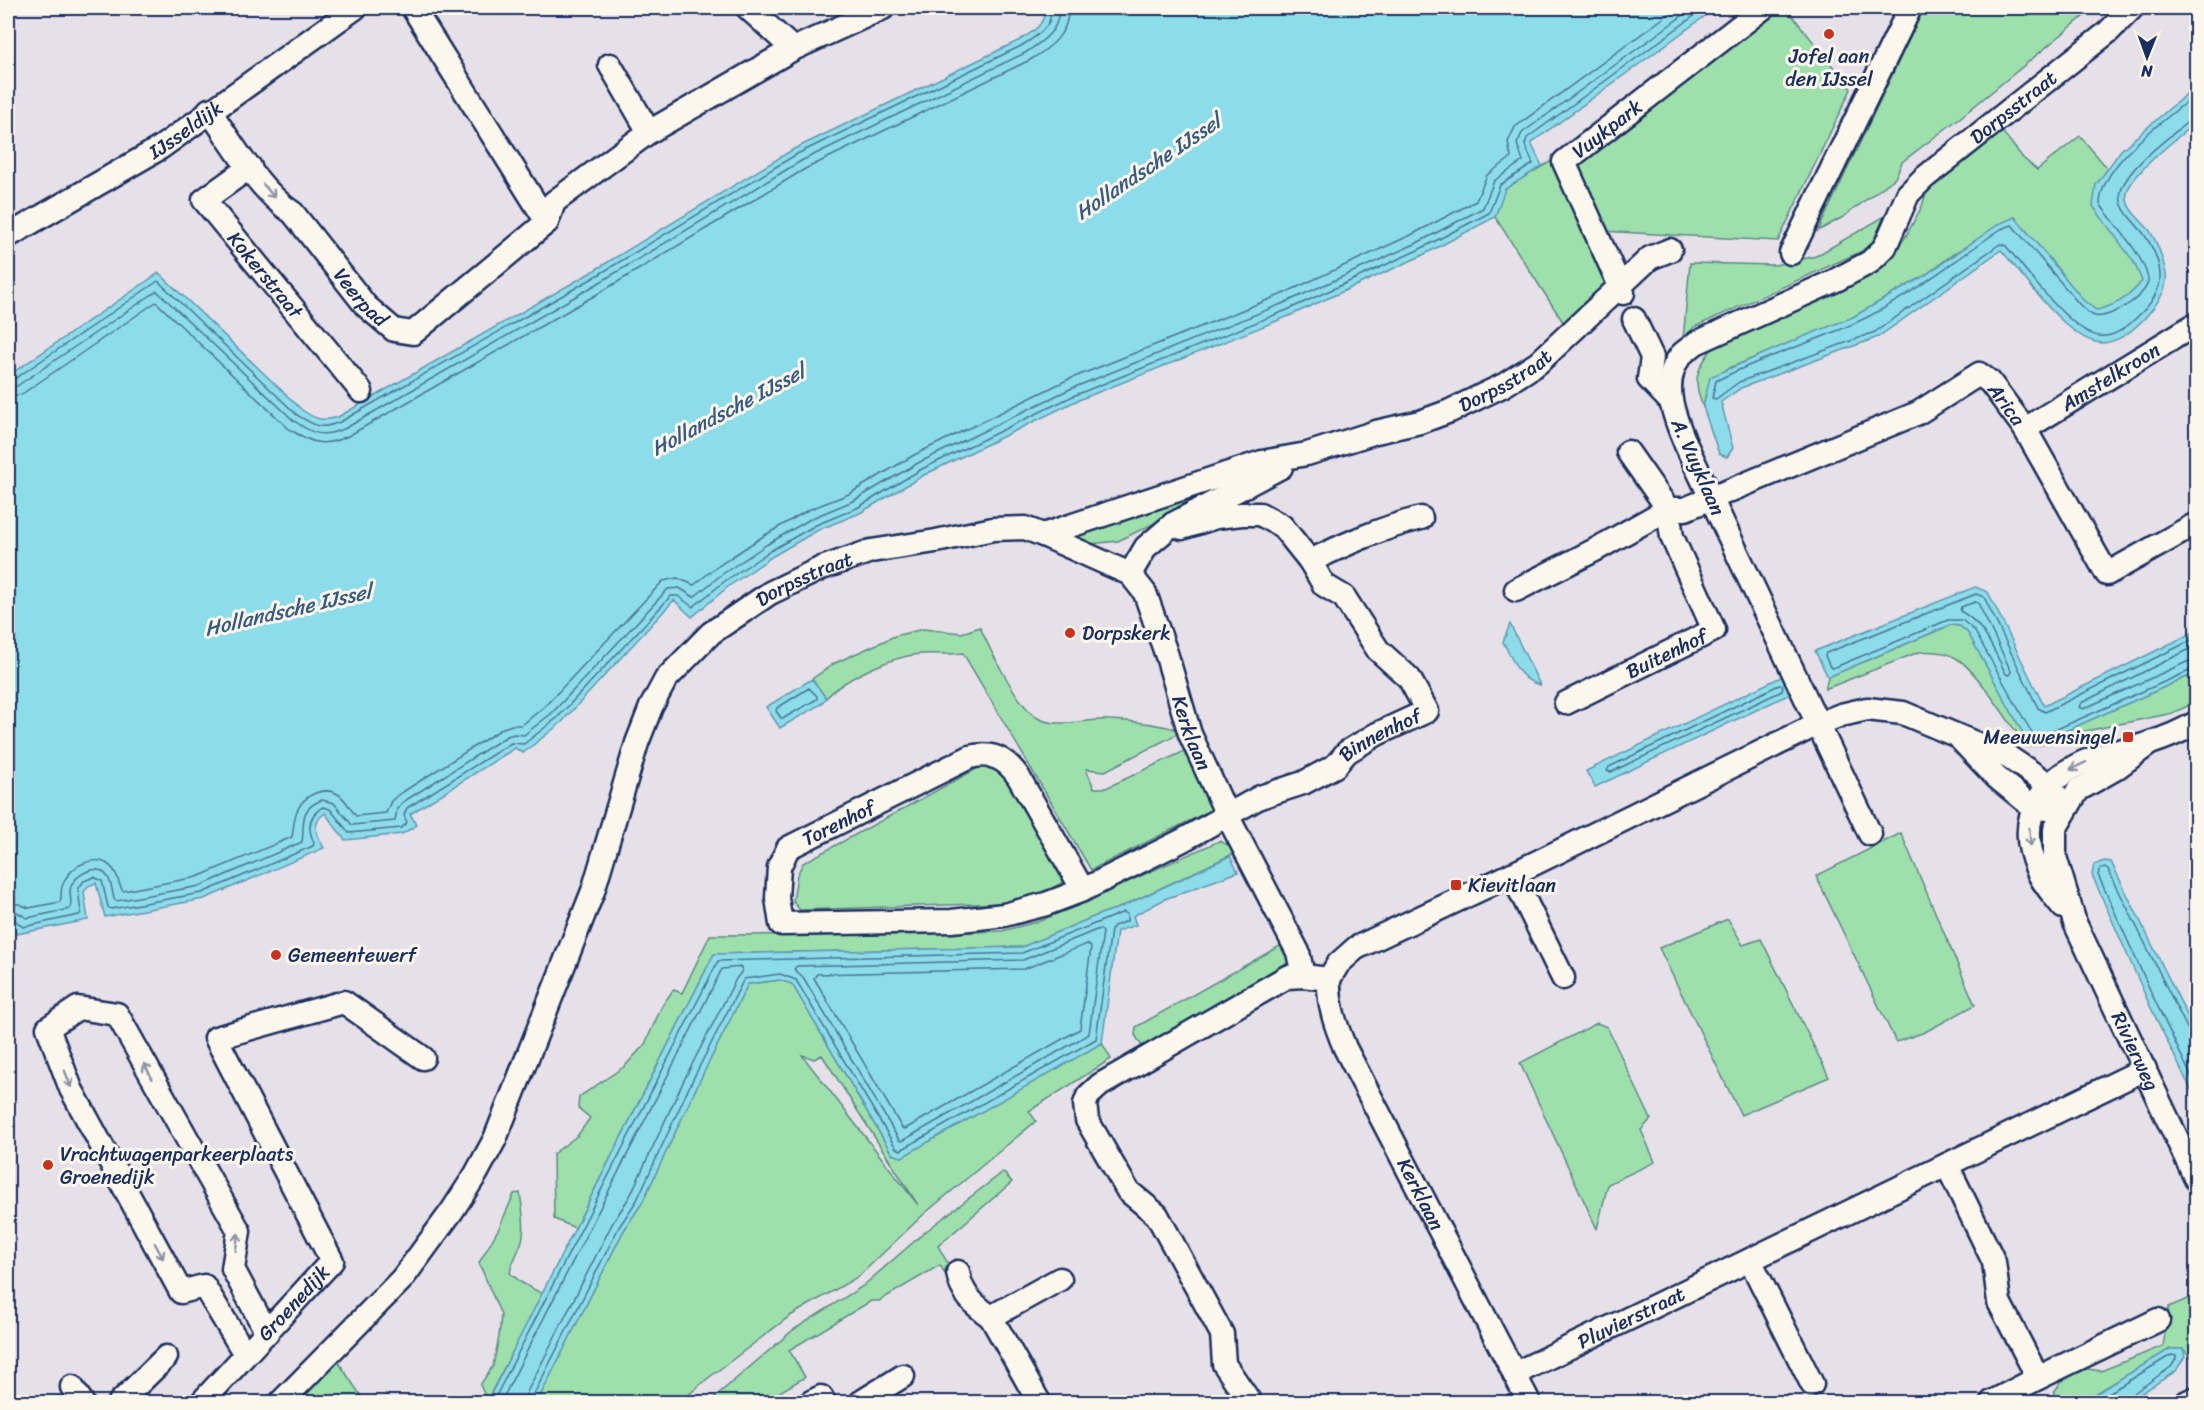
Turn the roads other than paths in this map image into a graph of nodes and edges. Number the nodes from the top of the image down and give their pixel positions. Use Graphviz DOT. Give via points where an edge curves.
graph roads {
  1 [pos="355,8"];
  2 [pos="412,8"];
  3 [pos="748,8"];
  4 [pos="883,8"];
  5 [pos="1763,8"];
  6 [pos="1910,8"];
  7 [pos="2132,8"];
  8 [pos="793,49"];
  9 [pos="610,65"];
  10 [pos="209,110"];
  11 [pos="649,132"];
  12 [pos="249,167"];
  13 [pos="1901,211"];
  14 [pos="547,222"];
  15 [pos="8,236"];
  16 [pos="1670,250"];
  17 [pos="1791,253"];
  18 [pos="1622,290"];
  19 [pos="1634,320"];
  20 [pos="2196,324"];
  21 [pos="361,391"];
  22 [pos="1670,401"];
  23 [pos="2025,429"];
  24 [pos="1628,452"];
  25 [pos="1307,454"];
  26 [pos="1711,497"];
  27 [pos="1668,509"];
  28 [pos="1420,518"];
  29 [pos="1173,524"];
  30 [pos="2196,524"];
  31 [pos="1043,535"];
  32 [pos="1310,561"];
  33 [pos="1130,574"];
  34 [pos="1516,590"];
  35 [pos="1566,703"];
  36 [pos="2196,723"];
  37 [pos="1818,724"];
  38 [pos="1956,734"];
  39 [pos="2150,743"];
  40 [pos="2050,785"];
  41 [pos="2034,808"];
  42 [pos="2065,810"];
  43 [pos="1228,816"];
  44 [pos="1870,834"];
  45 [pos="1512,874"];
  46 [pos="1083,890"];
  47 [pos="2075,923"];
  48 [pos="1303,976"];
  49 [pos="1563,978"];
  50 [pos="1329,979"];
  51 [pos="423,1058"];
  52 [pos="2145,1069"];
  53 [pos="1947,1165"];
  54 [pos="2196,1179"];
  55 [pos="1750,1260"];
  56 [pos="233,1269"];
  57 [pos="958,1272"];
  58 [pos="1060,1280"];
  59 [pos="204,1286"];
  60 [pos="991,1317"];
  61 [pos="2158,1320"];
  62 [pos="267,1333"];
  63 [pos="245,1354"];
  64 [pos="166,1357"];
  65 [pos="1515,1374"];
  66 [pos="903,1377"];
  67 [pos="2038,1378"];
  68 [pos="1812,1384"];
  69 [pos="2196,1398"];
  70 [pos="120,1402"];
  71 [pos="201,1402"];
  72 [pos="281,1402"];
  73 [pos="811,1402"];
  74 [pos="824,1402"];
  75 [pos="861,1402"];
  76 [pos="1039,1402"];
  77 [pos="1250,1402"];
  78 [pos="1529,1402"];
  79 [pos="1992,1402"];
  80 [pos="2187,1402"];
  1 -- 10 [label="street, IJsseldijk"];
  2 -- 14 [label="street"];
  3 -- 8 [label="street"];
  4 -- 8 [label="street"];
  5 -- 18 [label="street, Vuykpark" via="1564,162"];
  6 -- 17 [label="street"];
  7 -- 13 [label="street, Dorpsstraat" via="2108,32 1924,178 1908,194"];
  8 -- 11 [label="street"];
  9 -- 11 [label="street"];
  10 -- 12 [label="street, Veerpad"];
  10 -- 15 [label="street, IJsseldijk" via="160,148"];
  11 -- 14 [label="street" via="554,202"];
  12 -- 14 [label="street, Veerpad, one-way" via="282,206 293,213 366,306 394,330 413,333"];
  12 -- 21 [label="street, Kokerstraat" via="204,200"];
  13 -- 22 [label="street, A. Vuyklaan" via="1885,247 1870,262 1696,343 1680,356 1670,378"];
  16 -- 18 [label="street, Dorpsstraat" via="1650,258"];
  18 -- 25 [label="street, Dorpsstraat" via="1570,331 1538,363 1504,385 1420,422"];
  19 -- 22 [label="street" via="1652,357 1649,380"];
  20 -- 23 [label="street, Amstelkroon"];
  22 -- 26 [label="street, A. Vuyklaan"];
  23 -- 26 [label="street, Arica" via="1990,382 1979,374 1918,413"];
  23 -- 30 [label="street, Arica" via="2106,574"];
  24 -- 27 [label="street, Buitenhof"];
  25 -- 29 [label="street, Dorpsstraat"];
  25 -- 31 [label="street, Dorpsstraat" via="1262,462"];
  26 -- 27 [label="street" via="1685,509"];
  26 -- 37 [label="street, A. Vuyklaan"];
  27 -- 34 [label="street"];
  27 -- 35 [label="street, Buitenhof" via="1672,537 1714,630"];
  28 -- 32 [label="street" via="1361,536"];
  29 -- 32 [label="street, Binnenhof" via="1182,528 1216,517 1260,514 1282,526"];
  29 -- 33 [label="street, Dorpsstraat" via="1146,546"];
  31 -- 33 [label="street"];
  31 -- 72 [label="street, Dorpsstraat" via="1025,528 993,529 871,551 822,568 770,593 711,633 666,679 637,743 593,891 495,1139 452,1211 402,1279"];
  32 -- 43 [label="street, Binnenhof" via="1324,585 1344,597 1378,650 1409,678 1427,711 1377,734 1347,752 1335,766 1303,783 1260,797"];
  33 -- 43 [label="street, Kerklaan" via="1145,593 1190,734"];
  36 -- 39 [label="street"];
  37 -- 38 [label="street" via="1867,709 1903,713"];
  37 -- 44 [label="street"];
  37 -- 45 [label="street"];
  38 -- 40 [label="street" via="2008,757"];
  38 -- 41 [label="street" via="1988,769"];
  39 -- 40 [label="street, one-way" via="2096,757 2062,773"];
  39 -- 42 [label="street" via="2115,770 2078,790"];
  40 -- 41 [label="street, Rivierweg"];
  40 -- 42 [label="street"];
  41 -- 42 [label="street"];
  41 -- 47 [label="street, Rivierweg, one-way" via="2029,820 2034,861"];
  42 -- 47 [label="street, Rivierweg" via="2055,829 2055,857"];
  43 -- 46 [label="street, Torenhof"];
  43 -- 48 [label="street, Kerklaan" via="1298,952"];
  45 -- 49 [label="street"];
  45 -- 50 [label="street" via="1356,948 1338,964"];
  46 -- 46 [label="street, Torenhof" via="1004,915 952,921 781,924 777,898 779,867 788,848 981,754 1008,763 1018,776"];
  47 -- 52 [label="street, Rivierweg"];
  48 -- 50 [label="street"];
  48 -- 77 [label="street" via="1287,977 1100,1085 1088,1095 1085,1104 1087,1120 1128,1191 1157,1215 1222,1334 1224,1364"];
  50 -- 65 [label="street, Kerklaan" via="1333,1020 1345,1047"];
  51 -- 62 [label="street, Groenedijk" via="344,1002 216,1038 332,1261"];
  52 -- 53 [label="street, Pluvierstraat"];
  52 -- 54 [label="street, Rivierweg"];
  53 -- 55 [label="street, Pluvierstraat"];
  53 -- 67 [label="street" via="1994,1262 1999,1302"];
  55 -- 65 [label="street, Pluvierstraat"];
  55 -- 68 [label="street"];
  56 -- 59 [label="street"];
  56 -- 59 [label="street, one-way" via="239,1232 117,1014 78,1008 48,1028 71,1089 181,1292"];
  56 -- 62 [label="street"];
  57 -- 60 [label="street" via="960,1284 973,1304"];
  58 -- 60 [label="street"];
  59 -- 63 [label="street"];
  60 -- 76 [label="street"];
  61 -- 67 [label="street"];
  62 -- 63 [label="street, Groenedijk"];
  63 -- 71 [label="street, Groenedijk"];
  64 -- 70 [label="street"];
  65 -- 78 [label="street, Kerklaan"];
  66 -- 75 [label="street"];
  67 -- 79 [label="street"];
  69 -- 80 [label="street"];
  73 -- 74 [label="street" via="821,1397"];
}
